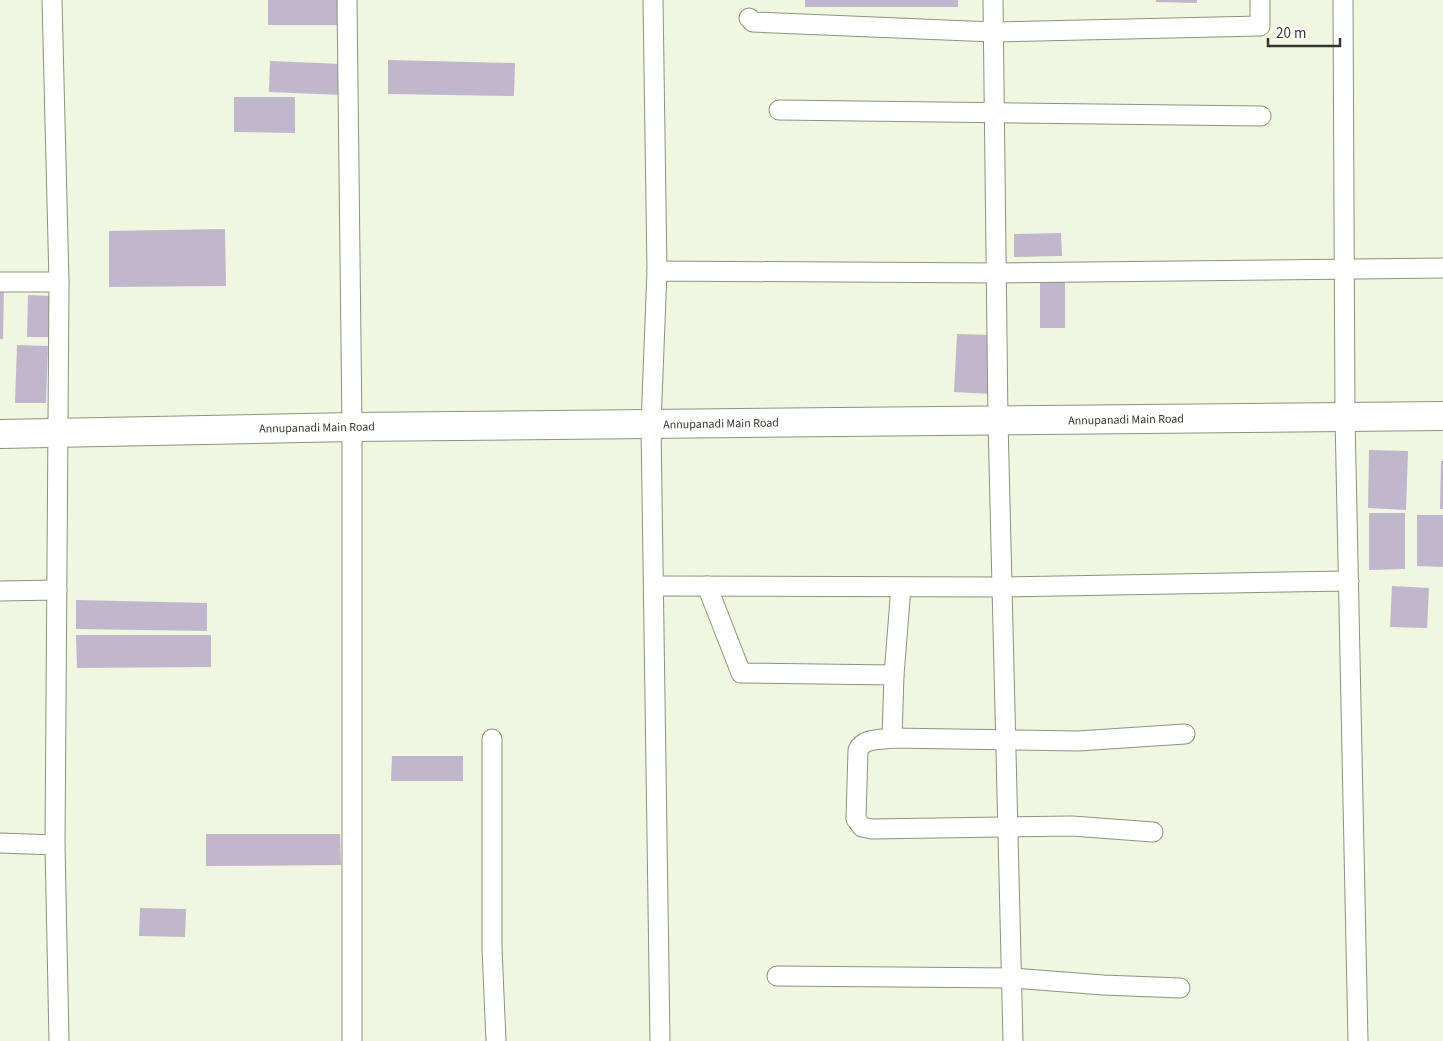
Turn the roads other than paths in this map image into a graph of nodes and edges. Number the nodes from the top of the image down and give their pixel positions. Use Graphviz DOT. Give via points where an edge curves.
graph roads {
  1 [pos="52,0"];
  2 [pos="347,0"];
  3 [pos="653,0"];
  4 [pos="993,0"];
  5 [pos="1260,0"];
  6 [pos="1343,0"];
  7 [pos="749,18"];
  8 [pos="993,32"];
  9 [pos="779,110"];
  10 [pos="994,112"];
  11 [pos="1260,116"];
  12 [pos="1443,268"];
  13 [pos="1345,269"];
  14 [pos="657,271"];
  15 [pos="997,273"];
  16 [pos="0,282"];
  17 [pos="60,282"];
  18 [pos="1443,416"];
  19 [pos="1345,418"];
  20 [pos="998,421"];
  21 [pos="651,424"];
  22 [pos="352,427"];
  23 [pos="59,433"];
  24 [pos="0,434"];
  25 [pos="1349,580"];
  26 [pos="654,586"];
  27 [pos="708,586"];
  28 [pos="901,587"];
  29 [pos="1002,587"];
  30 [pos="57,590"];
  31 [pos="0,591"];
  32 [pos="894,675"];
  33 [pos="1186,734"];
  34 [pos="892,738"];
  35 [pos="492,739"];
  36 [pos="1005,739"];
  37 [pos="1008,827"];
  38 [pos="1153,832"];
  39 [pos="0,843"];
  40 [pos="55,844"];
  41 [pos="777,976"];
  42 [pos="1012,978"];
  43 [pos="1180,988"];
  44 [pos="59,1041"];
  45 [pos="352,1041"];
  46 [pos="496,1041"];
  47 [pos="660,1041"];
  48 [pos="1013,1041"];
  49 [pos="1358,1041"];
  1 -- 17 [label="street"];
  2 -- 22 [label="street"];
  3 -- 14 [label="street"];
  4 -- 8 [label="street"];
  5 -- 8 [label="street" via="1260,26"];
  6 -- 13 [label="street"];
  7 -- 8 [label="street" via="753,22"];
  8 -- 10 [label="street"];
  9 -- 10 [label="street"];
  10 -- 11 [label="street"];
  10 -- 15 [label="street"];
  12 -- 13 [label="street"];
  13 -- 15 [label="street"];
  13 -- 19 [label="street"];
  14 -- 15 [label="street"];
  14 -- 21 [label="street"];
  15 -- 20 [label="street"];
  16 -- 17 [label="street"];
  17 -- 23 [label="street"];
  18 -- 19 [label="street, Annupanadi Main Road"];
  19 -- 20 [label="street, Annupanadi Main Road"];
  19 -- 25 [label="street"];
  20 -- 21 [label="street, Annupanadi Main Road"];
  20 -- 29 [label="street"];
  21 -- 22 [label="street, Annupanadi Main Road"];
  21 -- 26 [label="street"];
  22 -- 23 [label="street, Annupanadi Main Road"];
  22 -- 45 [label="street"];
  23 -- 24 [label="street, Annupanadi Main Road"];
  23 -- 30 [label="street"];
  25 -- 29 [label="street"];
  25 -- 49 [label="street"];
  26 -- 27 [label="street"];
  26 -- 47 [label="street"];
  27 -- 28 [label="street"];
  27 -- 32 [label="street" via="741,673"];
  28 -- 29 [label="street"];
  28 -- 32 [label="street"];
  29 -- 36 [label="street"];
  30 -- 31 [label="street"];
  30 -- 40 [label="street"];
  32 -- 34 [label="street"];
  33 -- 36 [label="street" via="1078,741"];
  34 -- 36 [label="street"];
  34 -- 37 [label="street" via="868,741 858,750 856,819 862,827"];
  35 -- 46 [label="street" via="492,948"];
  36 -- 37 [label="street"];
  37 -- 38 [label="street" via="1072,826"];
  37 -- 42 [label="street"];
  39 -- 40 [label="street"];
  40 -- 44 [label="street"];
  41 -- 42 [label="street"];
  42 -- 43 [label="street"];
  42 -- 48 [label="street"];
}
